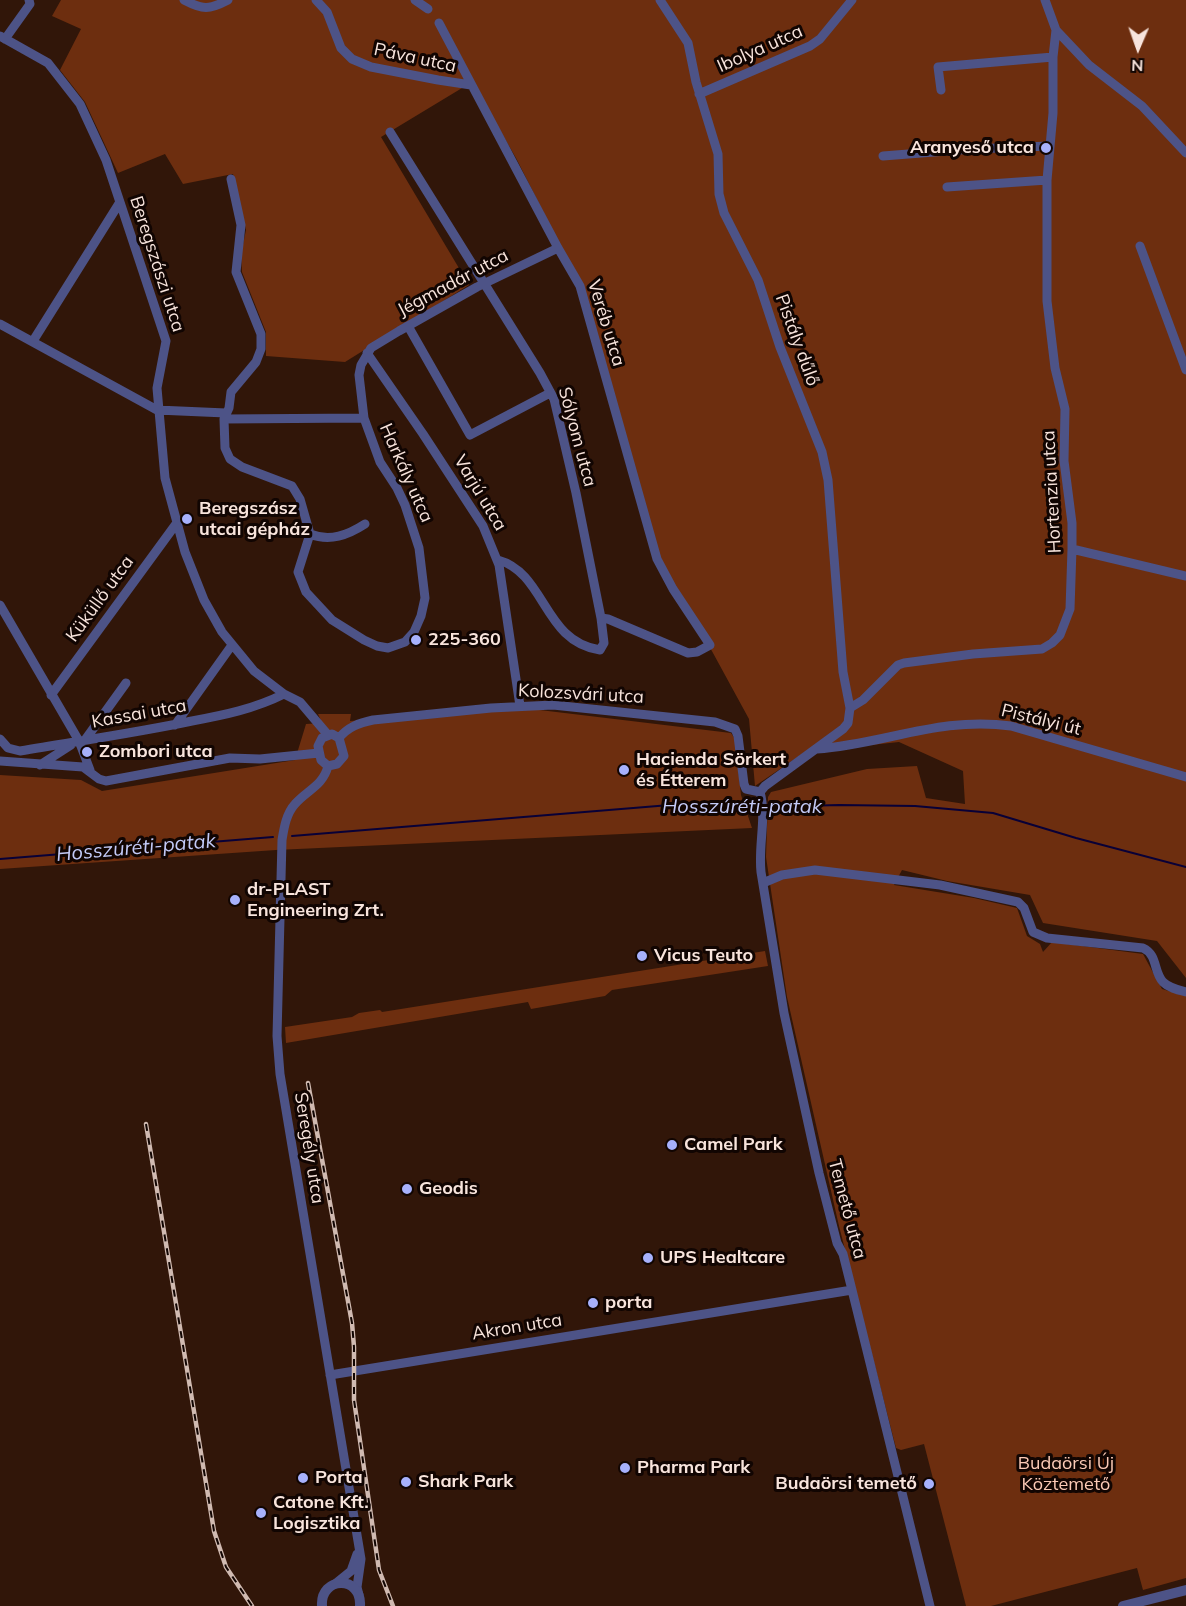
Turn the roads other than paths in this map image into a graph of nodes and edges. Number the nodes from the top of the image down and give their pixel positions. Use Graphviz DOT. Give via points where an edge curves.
graph roads {
  1 [pos="184,0"];
  2 [pos="228,0"];
  3 [pos="316,0"];
  4 [pos="415,0"];
  5 [pos="660,0"];
  6 [pos="852,0"];
  7 [pos="1045,0"];
  8 [pos="31,1"];
  9 [pos="428,9"];
  10 [pos="439,23"];
  11 [pos="1056,30"];
  12 [pos="3,38"];
  13 [pos="1053,57"];
  14 [pos="471,85"];
  15 [pos="941,90"];
  16 [pos="699,94"];
  17 [pos="390,132"];
  18 [pos="1050,146"];
  19 [pos="1186,153"];
  20 [pos="883,156"];
  21 [pos="231,179"];
  22 [pos="1047,180"];
  23 [pos="947,187"];
  24 [pos="120,202"];
  25 [pos="1140,246"];
  26 [pos="558,248"];
  27 [pos="485,285"];
  28 [pos="0,324"];
  29 [pos="408,326"];
  30 [pos="33,341"];
  31 [pos="368,353"];
  32 [pos="1186,370"];
  33 [pos="550,393"];
  34 [pos="158,410"];
  35 [pos="225,416"];
  36 [pos="364,418"];
  37 [pos="176,524"];
  38 [pos="365,524"];
  39 [pos="310,534"];
  40 [pos="1072,549"];
  41 [pos="498,560"];
  42 [pos="1186,576"];
  43 [pos="0,605"];
  44 [pos="601,618"];
  45 [pos="232,645"];
  46 [pos="126,683"];
  47 [pos="51,694"];
  48 [pos="284,694"];
  49 [pos="520,706"];
  50 [pos="850,708"];
  51 [pos="310,712"];
  52 [pos="175,725"];
  53 [pos="843,729"];
  54 [pos="328,735"];
  55 [pos="339,738"];
  56 [pos="0,739"];
  57 [pos="82,740"];
  58 [pos="320,741"];
  59 [pos="850,745"];
  60 [pos="817,749"];
  61 [pos="319,753"];
  62 [pos="0,761"];
  63 [pos="40,765"];
  64 [pos="328,766"];
  65 [pos="90,770"];
  66 [pos="1186,777"];
  67 [pos="760,792"];
  68 [pos="763,883"];
  69 [pos="1186,992"];
  70 [pos="852,1290"];
  71 [pos="330,1375"];
  72 [pos="358,1548"];
  73 [pos="335,1584"];
  74 [pos="1186,1590"];
  75 [pos="361,1602"];
  76 [pos="319,1604"];
  77 [pos="930,1606"];
  78 [pos="1123,1606"];
  1 -- 2 [label="street" via="200,8 212,8"];
  3 -- 14 [label="street, Páva utca" via="327,12 341,48 352,59 371,67"];
  4 -- 9 [label="street"];
  5 -- 16 [label="street, Pistály dűlő" via="688,44"];
  6 -- 16 [label="street, Ibolya utca" via="810,46"];
  7 -- 11 [label="street"];
  8 -- 12 [label="street"];
  10 -- 14 [label="street, Veréb utca"];
  11 -- 13 [label="street, Hortenzia utca"];
  11 -- 19 [label="street" via="1089,65 1142,106"];
  12 -- 24 [label="street, Beregszászi utca" via="48,63 80,104"];
  13 -- 15 [label="street" via="938,62"];
  13 -- 18 [label="street, Hortenzia utca"];
  14 -- 26 [label="street, Veréb utca"];
  16 -- 50 [label="street, Pistály dűlő" via="718,154 719,194 724,213 758,280 822,452 828,480 842,665"];
  17 -- 27 [label="street, Sólyom utca"];
  18 -- 20 [label="street"];
  18 -- 22 [label="street, Hortenzia utca"];
  21 -- 35 [label="street" via="241,225 236,272 261,334 261,349 256,362 231,392"];
  22 -- 23 [label="street"];
  22 -- 40 [label="street, Hortenzia utca" via="1047,301 1055,368 1065,409 1064,461"];
  24 -- 30 [label="street"];
  24 -- 34 [label="street, Beregszászi utca" via="166,341 157,388"];
  25 -- 32 [label="street"];
  26 -- 27 [label="street, Jégmadár utca"];
  26 -- 44 [label="street, Veréb utca" via="580,286 657,559 710,645 688,653"];
  27 -- 29 [label="street, Jégmadár utca"];
  27 -- 33 [label="street, Sólyom utca"];
  28 -- 30 [label="street"];
  29 -- 31 [label="street, Jégmadár utca"];
  29 -- 33 [label="street" via="470,435"];
  30 -- 34 [label="street"];
  31 -- 36 [label="street, Harkály utca" via="359,375"];
  31 -- 41 [label="street, Varjú utca" via="483,526"];
  33 -- 44 [label="street, Sólyom utca" via="576,493"];
  34 -- 35 [label="street"];
  34 -- 37 [label="street, Beregszászi utca" via="165,478"];
  35 -- 36 [label="street"];
  35 -- 39 [label="street" via="225,448 230,459 292,486"];
  36 -- 39 [label="street, Harkály utca" via="380,462 405,505 419,548 425,598 414,632 405,642 388,648 364,640 332,620 306,592 298,572"];
  37 -- 45 [label="street, Beregszászi utca" via="204,600"];
  37 -- 47 [label="street, Küküllő utca"];
  38 -- 39 [label="street" via="345,536"];
  40 -- 42 [label="street"];
  40 -- 50 [label="street, Hortenzia utca" via="1070,609 1060,635 1048,647 908,661 898,665"];
  41 -- 44 [label="street, Sólyom utca" via="509,563 525,577 551,618 569,637 587,648 600,650 604,644"];
  41 -- 49 [label="street, Varjú utca"];
  43 -- 47 [label="street"];
  45 -- 48 [label="street, Beregszászi utca" via="254,670"];
  45 -- 52 [label="street"];
  46 -- 57 [label="street"];
  47 -- 57 [label="street"];
  48 -- 51 [label="street, Beregszászi utca"];
  48 -- 52 [label="street, Kassai utca" via="241,711"];
  49 -- 55 [label="street, Kolozsvári utca" via="373,720 349,728"];
  49 -- 67 [label="street, Kolozsvári utca" via="553,705 723,723 735,729 746,789"];
  50 -- 53 [label="street"];
  51 -- 54 [label="street, Beregszászi utca"];
  51 -- 58 [label="street"];
  52 -- 57 [label="street, Kassai utca"];
  53 -- 59 [label="street"];
  53 -- 60 [label="street"];
  54 -- 55 [label="street"];
  54 -- 58 [label="street"];
  55 -- 64 [label="street" via="344,756 337,764"];
  56 -- 57 [label="street, Kassai utca" via="8,748 20,751"];
  57 -- 63 [label="street"];
  57 -- 65 [label="street"];
  58 -- 61 [label="street"];
  59 -- 60 [label="street, Pistályi út"];
  59 -- 66 [label="street, Pistályi út" via="938,726 998,724"];
  60 -- 67 [label="street"];
  61 -- 64 [label="street"];
  61 -- 65 [label="street" via="230,759 106,781"];
  62 -- 63 [label="street"];
  63 -- 65 [label="street"];
  64 -- 71 [label="street, Seregély utca" via="320,783 292,807 282,840 278,1036 280,1074"];
  67 -- 68 [label="street, Temető utca"];
  68 -- 69 [label="street" via="788,874 823,870 929,883 1013,900 1024,908 1035,934 1143,948 1153,957 1163,982"];
  68 -- 70 [label="street, Temető utca" via="787,1025 819,1173"];
  70 -- 71 [label="street, Akron utca"];
  70 -- 77 [label="street, Temető utca"];
  71 -- 72 [label="street, Seregély utca"];
  72 -- 73 [label="street" via="351,1571"];
  72 -- 75 [label="street, Seregély utca" via="361,1560 357,1587"];
  73 -- 75 [label="street" via="348,1584"];
  73 -- 76 [label="street" via="327,1589"];
  74 -- 78 [label="street"];
}
